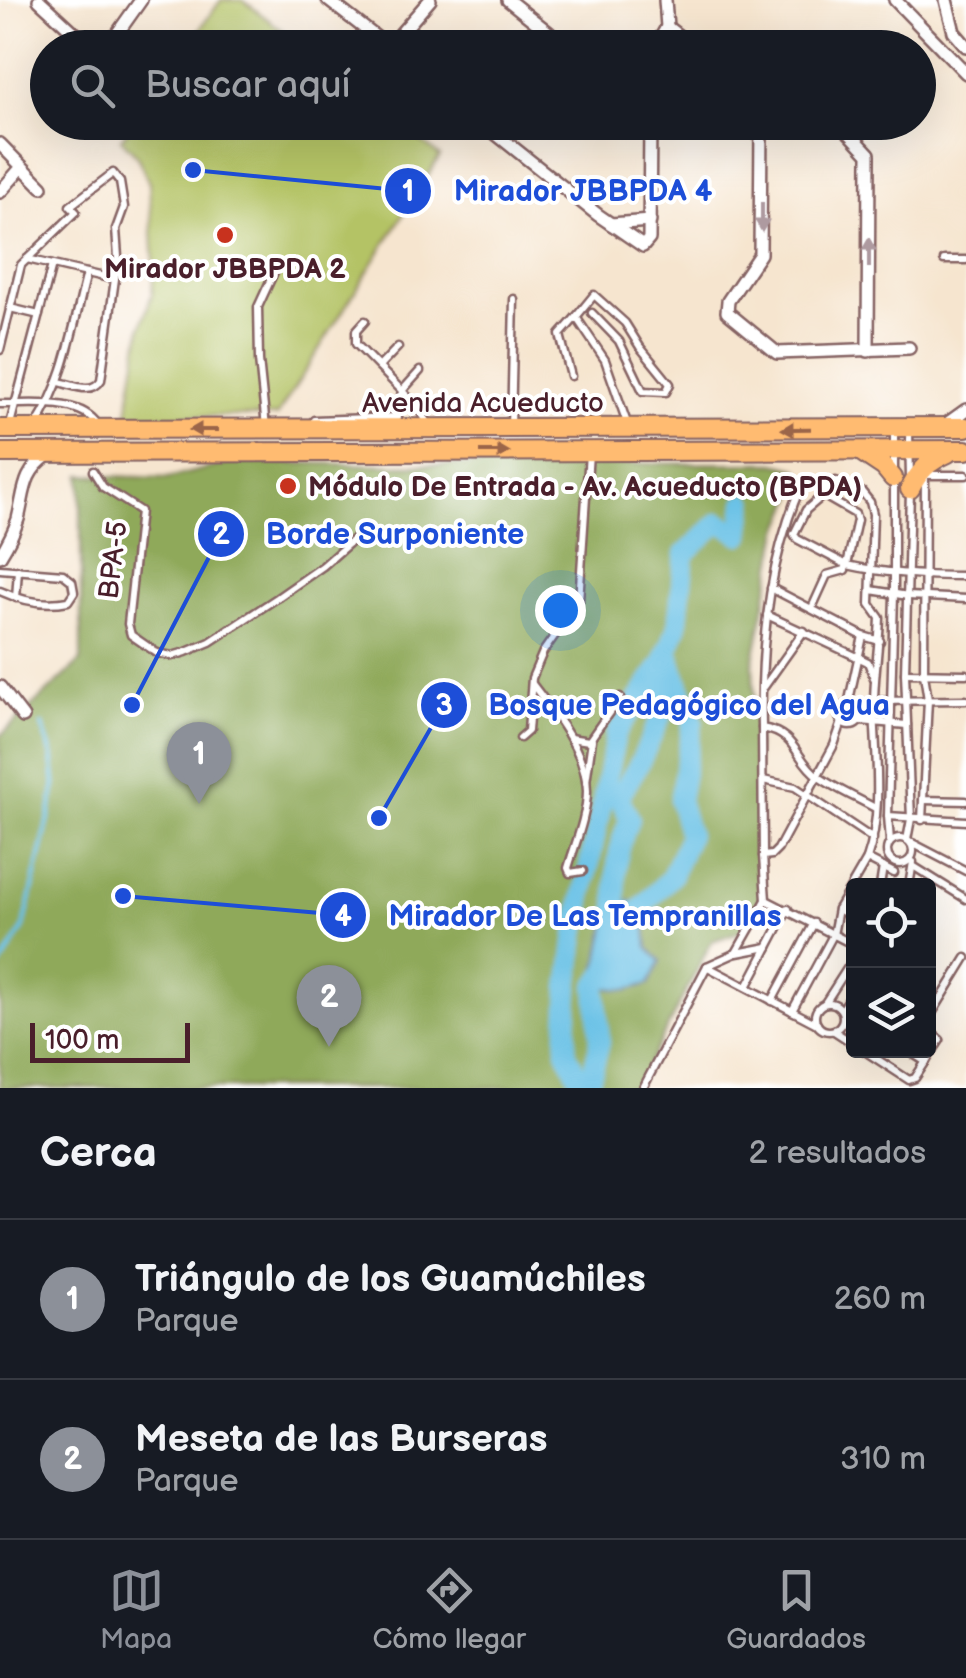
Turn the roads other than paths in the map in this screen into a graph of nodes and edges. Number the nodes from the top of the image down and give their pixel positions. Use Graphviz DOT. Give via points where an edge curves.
graph roads {
  1 [pos="39,0"];
  2 [pos="141,0"];
  3 [pos="328,0"];
  4 [pos="430,0"];
  5 [pos="508,0"];
  6 [pos="895,0"];
  7 [pos="946,0"];
  8 [pos="666,1"];
  9 [pos="667,27"];
  10 [pos="71,30"];
  11 [pos="120,30"];
  12 [pos="368,30"];
  13 [pos="404,30"];
  14 [pos="546,30"];
  15 [pos="665,30"];
  16 [pos="671,30"];
  17 [pos="924,30"];
  18 [pos="936,42"];
  19 [pos="966,46"];
  20 [pos="966,73"];
  21 [pos="504,140"];
  22 [pos="650,140"];
  23 [pos="761,140"];
  24 [pos="856,140"];
  25 [pos="0,144"];
  26 [pos="22,166"];
  27 [pos="42,187"];
  28 [pos="0,192"];
  29 [pos="650,221"];
  30 [pos="611,224"];
  31 [pos="26,259"];
  32 [pos="944,260"];
  33 [pos="966,260"];
  34 [pos="52,265"];
  35 [pos="276,268"];
  36 [pos="87,273"];
  37 [pos="113,280"];
  38 [pos="514,299"];
  39 [pos="10,308"];
  40 [pos="592,313"];
  41 [pos="38,316"];
  42 [pos="576,317"];
  43 [pos="364,321"];
  44 [pos="398,347"];
  45 [pos="640,347"];
  46 [pos="909,348"];
  47 [pos="0,350"];
  48 [pos="624,350"];
  49 [pos="868,351"];
  50 [pos="378,368"];
  51 [pos="420,371"];
  52 [pos="571,376"];
  53 [pos="59,382"];
  54 [pos="402,391"];
  55 [pos="0,404"];
  56 [pos="14,405"];
  57 [pos="50,405"];
  58 [pos="966,410"];
  59 [pos="398,424"];
  60 [pos="901,428"];
  61 [pos="940,428"];
  62 [pos="966,428"];
  63 [pos="4,429"];
  64 [pos="34,429"];
  65 [pos="270,429"];
  66 [pos="433,429"];
  67 [pos="511,429"];
  68 [pos="628,429"];
  69 [pos="102,430"];
  70 [pos="372,430"];
  71 [pos="901,450"];
  72 [pos="960,450"];
  73 [pos="860,451"];
  74 [pos="588,452"];
  75 [pos="50,453"];
  76 [pos="0,454"];
  77 [pos="370,454"];
  78 [pos="398,454"];
  79 [pos="93,471"];
  80 [pos="966,475"];
  81 [pos="893,478"];
  82 [pos="801,486"];
  83 [pos="910,489"];
  84 [pos="826,494"];
  85 [pos="873,514"];
  86 [pos="858,520"];
  87 [pos="371,535"];
  88 [pos="0,556"];
  89 [pos="847,565"];
  90 [pos="0,569"];
  91 [pos="18,570"];
  92 [pos="870,570"];
  93 [pos="894,574"];
  94 [pos="908,576"];
  95 [pos="925,576"];
  96 [pos="966,576"];
  97 [pos="772,588"];
  98 [pos="0,590"];
  99 [pos="870,590"];
  100 [pos="894,594"];
  101 [pos="908,596"];
  102 [pos="16,598"];
  103 [pos="925,598"];
  104 [pos="966,599"];
  105 [pos="812,608"];
  106 [pos="767,614"];
  107 [pos="804,632"];
  108 [pos="863,636"];
  109 [pos="880,642"];
  110 [pos="859,658"];
  111 [pos="905,673"];
  112 [pos="924,674"];
  113 [pos="966,674"];
  114 [pos="532,684"];
  115 [pos="876,684"];
  116 [pos="0,687"];
  117 [pos="762,691"];
  118 [pos="620,696"];
  119 [pos="906,700"];
  120 [pos="928,700"];
  121 [pos="966,700"];
  122 [pos="874,701"];
  123 [pos="889,701"];
  124 [pos="852,705"];
  125 [pos="23,718"];
  126 [pos="860,721"];
  127 [pos="842,722"];
  128 [pos="876,723"];
  129 [pos="888,723"];
  130 [pos="907,725"];
  131 [pos="762,728"];
  132 [pos="593,734"];
  133 [pos="520,738"];
  134 [pos="568,738"];
  135 [pos="817,776"];
  136 [pos="762,780"];
  137 [pos="586,783"];
  138 [pos="808,795"];
  139 [pos="923,800"];
  140 [pos="966,800"];
  141 [pos="875,808"];
  142 [pos="888,816"];
  143 [pos="911,819"];
  144 [pos="922,820"];
  145 [pos="966,821"];
  146 [pos="874,839"];
  147 [pos="890,841"];
  148 [pos="909,841"];
  149 [pos="763,856"];
  150 [pos="912,856"];
  151 [pos="867,859"];
  152 [pos="892,862"];
  153 [pos="913,866"];
  154 [pos="883,867"];
  155 [pos="583,871"];
  156 [pos="966,871"];
  157 [pos="894,873"];
  158 [pos="857,878"];
  159 [pos="881,878"];
  160 [pos="894,878"];
  161 [pos="911,878"];
  162 [pos="846,897"];
  163 [pos="966,899"];
  164 [pos="766,900"];
  165 [pos="788,909"];
  166 [pos="838,910"];
  167 [pos="846,914"];
  168 [pos="814,923"];
  169 [pos="833,935"];
  170 [pos="846,941"];
  171 [pos="768,947"];
  172 [pos="736,953"];
  173 [pos="966,958"];
  174 [pos="707,966"];
  175 [pos="848,968"];
  176 [pos="747,987"];
  177 [pos="772,1001"];
  178 [pos="825,1004"];
  179 [pos="846,1006"];
  180 [pos="936,1007"];
  181 [pos="792,1011"];
  182 [pos="842,1013"];
  183 [pos="846,1015"];
  184 [pos="816,1024"];
  185 [pos="834,1031"];
  186 [pos="846,1039"];
  187 [pos="875,1058"];
  188 [pos="920,1058"];
  189 [pos="929,1058"];
  190 [pos="926,1062"];
  191 [pos="643,1088"];
  1 -- 10 [label="street"];
  2 -- 11 [label="street"];
  3 -- 12 [label="street"];
  4 -- 13 [label="street"];
  5 -- 14 [label="street"];
  6 -- 17 [label="street"];
  7 -- 19 [label="street" via="954,32"];
  8 -- 9 [label="street"];
  9 -- 15 [label="street"];
  9 -- 16 [label="street"];
  18 -- 20 [label="street"];
  21 -- 30 [label="street"];
  22 -- 29 [label="street"];
  23 -- 49 [label="street, one-way" via="760,254 727,312 777,353"];
  49 -- 24 [label="street, one-way" via="869,154"];
  25 -- 26 [label="street"];
  26 -- 27 [label="street"];
  26 -- 28 [label="street"];
  29 -- 30 [label="street"];
  29 -- 30 [label="street" via="643,246"];
  31 -- 34 [label="lane"];
  31 -- 37 [label="lane" via="76,212 70,206 113,173 124,207"];
  31 -- 39 [label="lane"];
  32 -- 33 [label="lane"];
  34 -- 36 [label="lane"];
  34 -- 41 [label="lane"];
  35 -- 65 [label="lane" via="258,307"];
  36 -- 37 [label="lane"];
  36 -- 53 [label="lane"];
  37 -- 53 [label="lane" via="97,386"];
  38 -- 67 [label="lane"];
  39 -- 41 [label="lane"];
  39 -- 47 [label="lane"];
  40 -- 48 [label="lane"];
  41 -- 56 [label="lane"];
  42 -- 45 [label="lane" via="594,295"];
  42 -- 52 [label="lane" via="560,335"];
  42 -- 68 [label="lane" via="606,360"];
  43 -- 50 [label="lane" via="354,338"];
  44 -- 50 [label="lane"];
  45 -- 48 [label="lane"];
  45 -- 48 [label="lane" via="668,381 666,392 643,391"];
  46 -- 49 [label="street"];
  50 -- 54 [label="lane"];
  51 -- 54 [label="lane"];
  53 -- 57 [label="lane"];
  54 -- 59 [label="lane"];
  54 -- 66 [label="lane"];
  55 -- 56 [label="lane"];
  56 -- 57 [label="lane"];
  56 -- 63 [label="lane"];
  57 -- 64 [label="lane"];
  57 -- 69 [label="lane" via="84,411"];
  58 -- 61 [label="street"];
  59 -- 65 [label="lane" via="283,421"];
  59 -- 66 [label="main road, Avenida Acueducto"];
  59 -- 70 [label="main road, Avenida Acueducto"];
  59 -- 78 [label="lane"];
  60 -- 61 [label="main road, Avenida Acueducto"];
  60 -- 68 [label="main road, Avenida Acueducto, one-way"];
  60 -- 71 [label="lane"];
  60 -- 71 [label="lane"];
  61 -- 62 [label="main road, Avenida Acueducto"];
  63 -- 64 [label="main road, Avenida Acueducto"];
  64 -- 69 [label="main road, Avenida Acueducto"];
  65 -- 69 [label="main road, Avenida Acueducto, one-way"];
  65 -- 70 [label="main road, Avenida Acueducto"];
  66 -- 67 [label="main road, Avenida Acueducto"];
  67 -- 68 [label="main road, Avenida Acueducto"];
  70 -- 77 [label="main road"];
  71 -- 72 [label="main road, Avenida Acueducto"];
  71 -- 73 [label="main road, Avenida Acueducto"];
  71 -- 81 [label="lane"];
  71 -- 83 [label="lane"];
  72 -- 83 [label="main road" via="929,461"];
  73 -- 74 [label="main road, Avenida Acueducto"];
  73 -- 81 [label="main road"];
  78 -- 74 [label="main road, Avenida Acueducto, one-way"];
  74 -- 114 [label="lane" via="579,602 543,652"];
  75 -- 76 [label="main road, Avenida Acueducto"];
  75 -- 77 [label="main road, Avenida Acueducto"];
  75 -- 88 [label="street" via="28,475"];
  77 -- 78 [label="main road, Avenida Acueducto"];
  79 -- 87 [label="lane, BPA-5" via="104,487 140,510 128,624 157,653 172,656 210,642 356,537"];
  80 -- 95 [label="lane" via="926,475"];
  81 -- 93 [label="lane"];
  82 -- 97 [label="lane"];
  83 -- 94 [label="lane"];
  84 -- 85 [label="lane" via="831,482 854,486"];
  84 -- 86 [label="lane"];
  84 -- 89 [label="lane" via="806,510 794,534"];
  85 -- 86 [label="lane"];
  85 -- 92 [label="lane"];
  86 -- 89 [label="lane"];
  89 -- 92 [label="lane"];
  89 -- 105 [label="lane" via="828,576"];
  90 -- 91 [label="lane"];
  91 -- 102 [label="lane"];
  91 -- 102 [label="lane" via="63,574 74,592 68,601 50,605"];
  92 -- 93 [label="lane"];
  92 -- 99 [label="lane"];
  93 -- 94 [label="lane"];
  93 -- 100 [label="lane"];
  94 -- 95 [label="lane"];
  94 -- 101 [label="lane"];
  95 -- 96 [label="lane"];
  95 -- 103 [label="lane"];
  97 -- 105 [label="lane"];
  97 -- 106 [label="lane"];
  98 -- 102 [label="lane"];
  99 -- 100 [label="lane"];
  99 -- 109 [label="lane"];
  100 -- 101 [label="lane"];
  100 -- 123 [label="lane"];
  101 -- 103 [label="lane"];
  101 -- 111 [label="lane"];
  103 -- 104 [label="lane"];
  103 -- 112 [label="lane"];
  105 -- 108 [label="lane"];
  106 -- 107 [label="lane"];
  106 -- 117 [label="lane"];
  107 -- 110 [label="lane"];
  107 -- 117 [label="lane"];
  108 -- 109 [label="lane"];
  108 -- 110 [label="lane"];
  109 -- 115 [label="lane"];
  110 -- 115 [label="lane" via="871,666"];
  110 -- 124 [label="lane"];
  111 -- 112 [label="lane"];
  111 -- 119 [label="lane"];
  112 -- 113 [label="lane"];
  112 -- 120 [label="lane"];
  114 -- 133 [label="lane" via="528,731"];
  114 -- 134 [label="lane"];
  115 -- 122 [label="lane"];
  116 -- 125 [label="street"];
  117 -- 131 [label="lane"];
  118 -- 132 [label="lane"];
  119 -- 120 [label="lane"];
  119 -- 123 [label="lane"];
  119 -- 130 [label="lane"];
  120 -- 121 [label="lane"];
  120 -- 139 [label="lane"];
  122 -- 123 [label="lane"];
  122 -- 124 [label="lane"];
  122 -- 128 [label="lane"];
  123 -- 129 [label="lane"];
  124 -- 126 [label="lane"];
  124 -- 127 [label="lane" via="841,710"];
  126 -- 127 [label="lane"];
  126 -- 128 [label="lane"];
  127 -- 135 [label="lane"];
  128 -- 129 [label="lane"];
  128 -- 141 [label="lane"];
  129 -- 130 [label="lane"];
  129 -- 142 [label="lane"];
  130 -- 143 [label="lane"];
  131 -- 135 [label="lane" via="792,741"];
  131 -- 136 [label="lane"];
  132 -- 134 [label="lane" via="588,741"];
  132 -- 137 [label="lane"];
  134 -- 137 [label="lane"];
  135 -- 138 [label="lane"];
  135 -- 141 [label="lane"];
  136 -- 138 [label="lane"];
  136 -- 149 [label="lane"];
  137 -- 155 [label="lane" via="568,868"];
  138 -- 146 [label="lane"];
  138 -- 149 [label="lane" via="778,849"];
  139 -- 140 [label="lane"];
  139 -- 144 [label="lane"];
  141 -- 146 [label="lane"];
  142 -- 143 [label="lane"];
  142 -- 147 [label="lane"];
  143 -- 144 [label="lane"];
  143 -- 148 [label="lane"];
  144 -- 145 [label="lane"];
  146 -- 151 [label="lane"];
  147 -- 148 [label="lane"];
  147 -- 152 [label="lane"];
  148 -- 150 [label="lane"];
  148 -- 156 [label="lane"];
  149 -- 164 [label="lane"];
  150 -- 152 [label="lane"];
  150 -- 153 [label="lane"];
  151 -- 154 [label="lane"];
  151 -- 158 [label="lane"];
  152 -- 157 [label="lane"];
  153 -- 161 [label="lane"];
  153 -- 163 [label="lane"];
  154 -- 157 [label="lane"];
  154 -- 159 [label="lane"];
  157 -- 160 [label="lane"];
  162 -- 166 [label="lane"];
  164 -- 165 [label="lane"];
  164 -- 172 [label="lane"];
  165 -- 168 [label="lane"];
  165 -- 171 [label="lane"];
  166 -- 167 [label="lane"];
  166 -- 169 [label="lane"];
  168 -- 169 [label="lane"];
  168 -- 177 [label="lane"];
  169 -- 170 [label="lane"];
  169 -- 181 [label="lane"];
  171 -- 172 [label="lane"];
  171 -- 176 [label="lane"];
  172 -- 174 [label="lane"];
  173 -- 180 [label="lane"];
  174 -- 176 [label="lane"];
  174 -- 191 [label="lane"];
  175 -- 178 [label="lane"];
  176 -- 177 [label="lane"];
  177 -- 181 [label="lane"];
  178 -- 182 [label="lane"];
  178 -- 184 [label="lane" via="815,1014"];
  179 -- 182 [label="lane"];
  181 -- 184 [label="lane"];
  182 -- 183 [label="lane"];
  182 -- 185 [label="lane"];
  184 -- 185 [label="lane"];
  185 -- 186 [label="lane"];
  187 -- 190 [label="lane" via="909,1080"];
  188 -- 190 [label="lane"];
  189 -- 190 [label="lane"];
}
